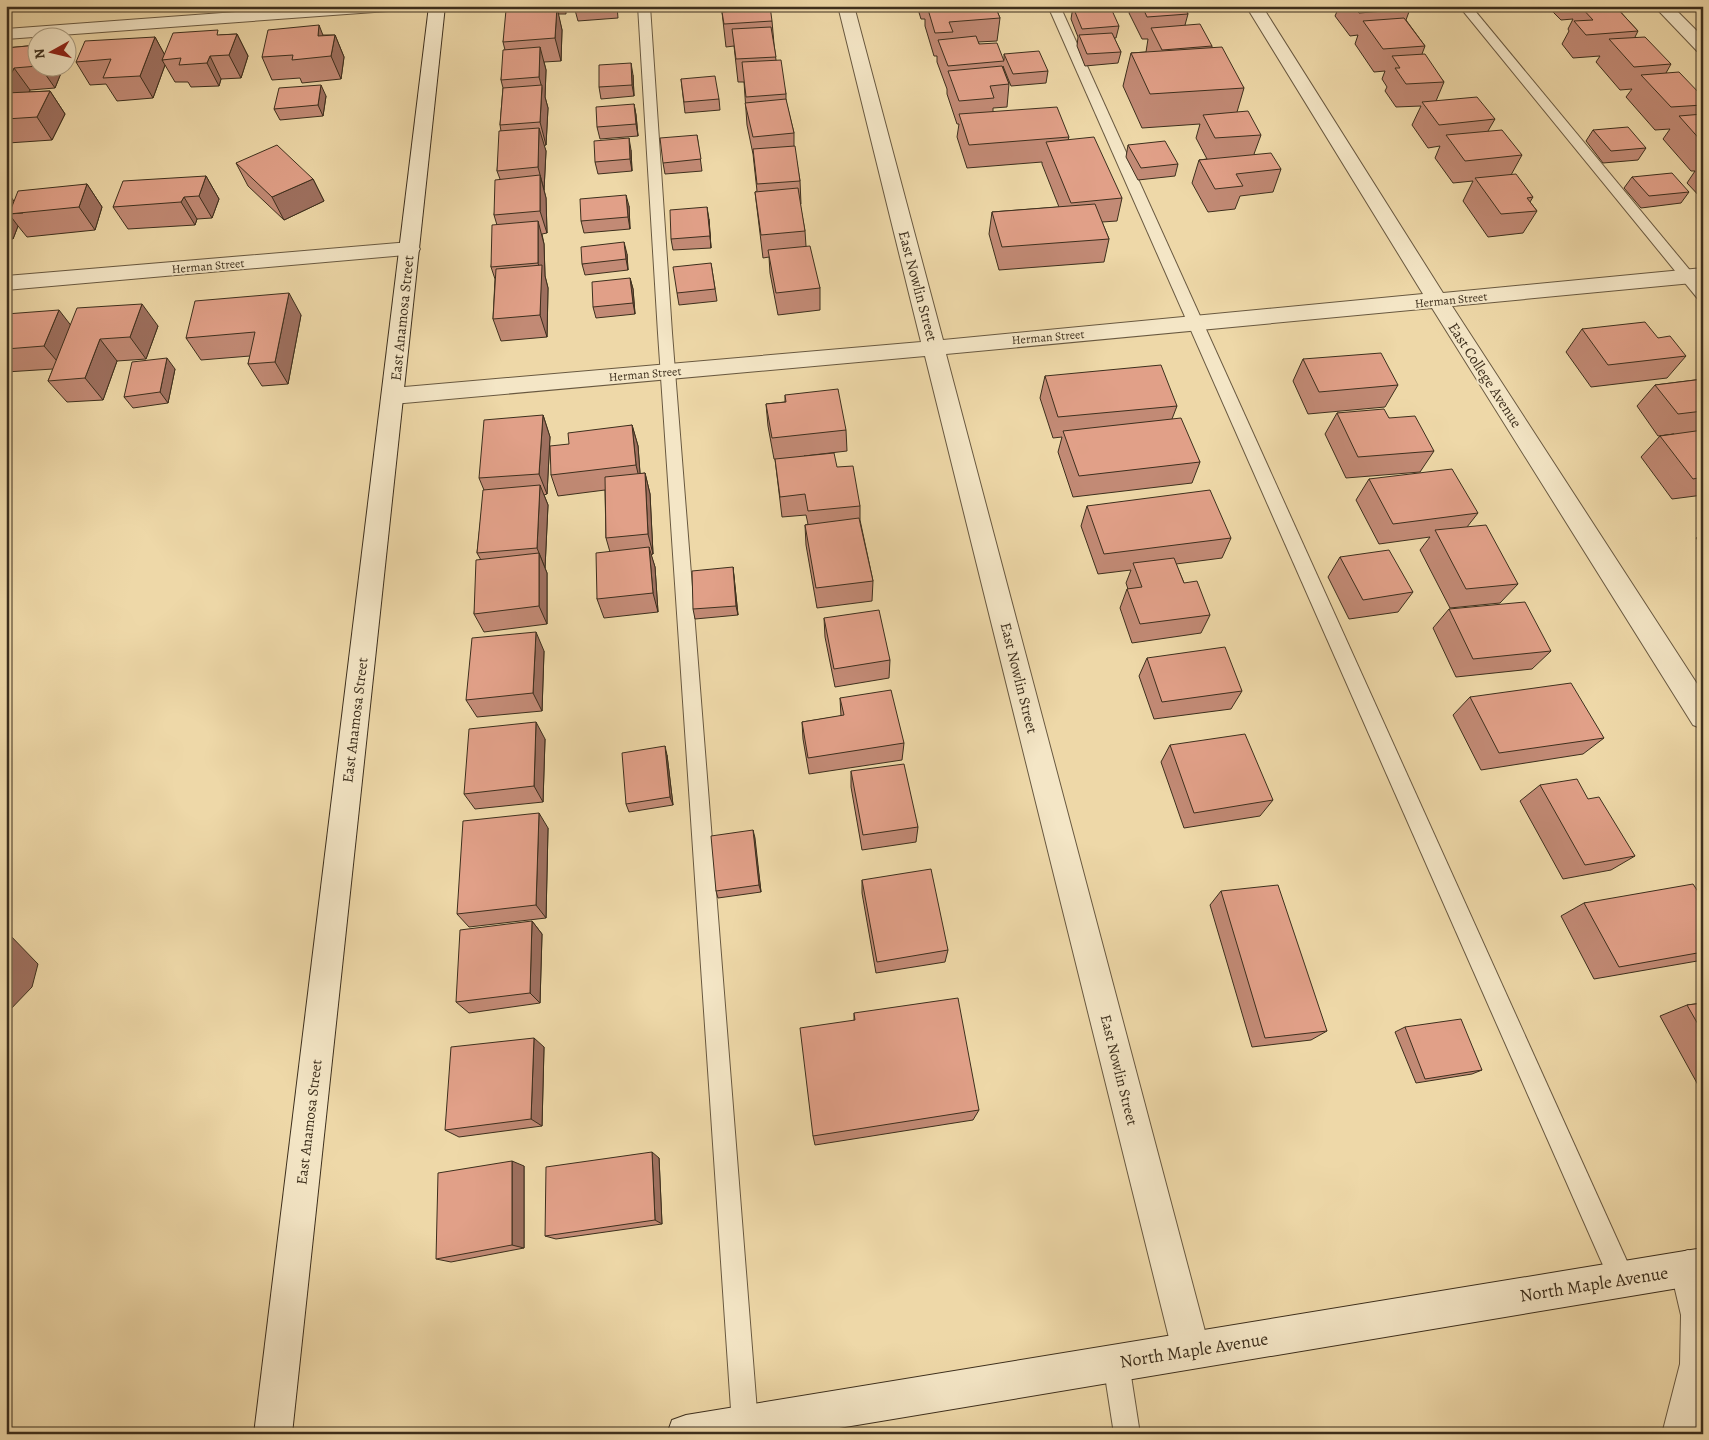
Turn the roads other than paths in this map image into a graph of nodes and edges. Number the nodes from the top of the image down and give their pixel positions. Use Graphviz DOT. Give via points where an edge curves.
graph roads {
  1 [pos="388,6"];
  2 [pos="437,6"];
  3 [pos="644,6"];
  4 [pos="846,6"];
  5 [pos="1054,6"];
  6 [pos="1254,6"];
  7 [pos="1465,6"];
  8 [pos="1662,6"];
  9 [pos="6,34"];
  10 [pos="1703,47"];
  11 [pos="410,249"];
  12 [pos="1695,276"];
  13 [pos="6,283"];
  14 [pos="1703,296"];
  15 [pos="1438,301"];
  16 [pos="1194,324"];
  17 [pos="934,348"];
  18 [pos="668,372"];
  19 [pos="393,396"];
  20 [pos="1703,717"];
  21 [pos="1695,1267"];
  22 [pos="1622,1279"];
  23 [pos="1191,1350"];
  24 [pos="1116,1363"];
  25 [pos="745,1424"];
  26 [pos="273,1434"];
  27 [pos="686,1434"];
  28 [pos="1127,1434"];
  29 [pos="1681,1434"];
  1 -- 9 [label="street"];
  2 -- 11 [label="street, East Anamosa Street"];
  3 -- 18 [label="lane"];
  4 -- 17 [label="street, East Nowlin Street"];
  5 -- 16 [label="lane"];
  6 -- 15 [label="street, East College Avenue"];
  7 -- 12 [label="lane"];
  8 -- 10 [label="street"];
  11 -- 13 [label="street, Herman Street"];
  11 -- 19 [label="street, East Anamosa Street"];
  12 -- 14 [label="lane"];
  12 -- 15 [label="street, Herman Street"];
  15 -- 16 [label="street, Herman Street"];
  15 -- 20 [label="street, East College Avenue"];
  16 -- 17 [label="street, Herman Street"];
  16 -- 22 [label="lane"];
  17 -- 18 [label="street, Herman Street"];
  17 -- 23 [label="street, East Nowlin Street"];
  18 -- 19 [label="street, Herman Street"];
  18 -- 25 [label="lane"];
  19 -- 26 [label="street, East Anamosa Street"];
  21 -- 22 [label="street, North Maple Avenue"];
  21 -- 29 [label="street" via="1699,1364"];
  22 -- 23 [label="street, North Maple Avenue"];
  23 -- 24 [label="street, North Maple Avenue"];
  24 -- 25 [label="street, North Maple Avenue"];
  24 -- 28 [label="lane"];
  25 -- 27 [label="street, North Maple Avenue"];
}
